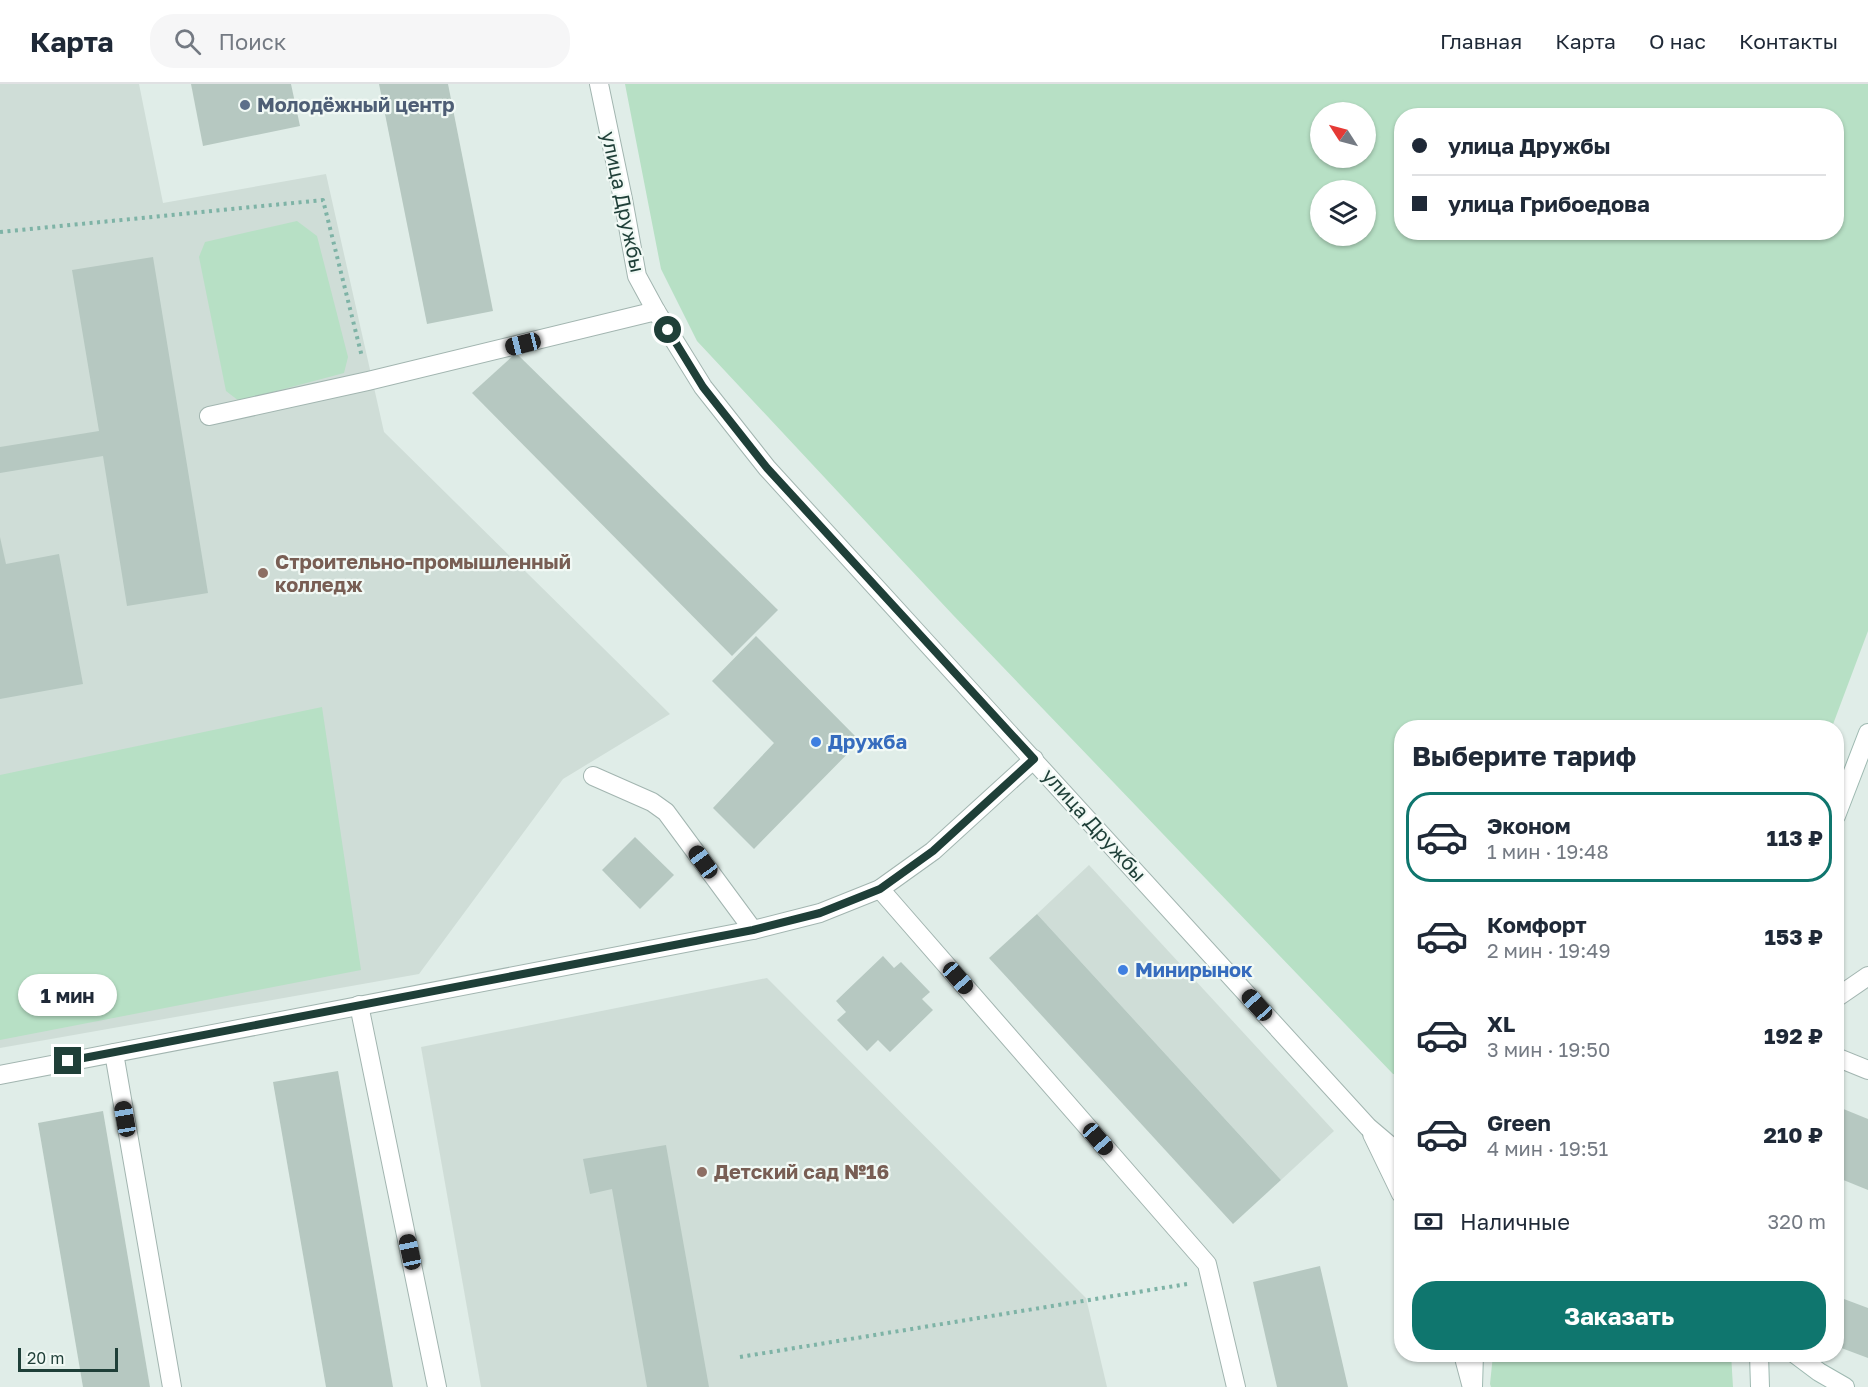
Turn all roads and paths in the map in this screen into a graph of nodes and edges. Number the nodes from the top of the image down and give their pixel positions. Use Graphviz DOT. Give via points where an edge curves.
graph roads {
  1 [pos="599,84"];
  2 [pos="0,232"];
  3 [pos="656,311"];
  4 [pos="368,381"];
  5 [pos="209,416"];
  6 [pos="1868,733"];
  7 [pos="1034,759"];
  8 [pos="594,776"];
  9 [pos="1844,795"];
  10 [pos="880,889"];
  11 [pos="753,930"];
  12 [pos="1868,976"];
  13 [pos="1844,992"];
  14 [pos="359,1005"];
  15 [pos="114,1053"];
  16 [pos="1844,1060"];
  17 [pos="1868,1070"];
  18 [pos="0,1075"];
  19 [pos="1368,1127"];
  20 [pos="1394,1149"];
  21 [pos="1394,1180"];
  22 [pos="1211,1280"];
  23 [pos="740,1357"];
  24 [pos="1465,1362"];
  25 [pos="1474,1362"];
  26 [pos="1759,1362"];
  27 [pos="1806,1362"];
  28 [pos="172,1387"];
  29 [pos="437,1387"];
  30 [pos="1236,1387"];
  31 [pos="1473,1387"];
  32 [pos="1760,1387"];
  33 [pos="1845,1387"];
  1 -- 3 [label="street, улица Дружбы" via="637,276"];
  2 -- 4 [label="path" via="323,200"];
  3 -- 4 [label="street"];
  3 -- 7 [label="street, улица Дружбы" via="703,387 767,468"];
  4 -- 5 [label="street"];
  6 -- 9 [label="street"];
  7 -- 10 [label="street" via="933,851"];
  7 -- 19 [label="street, улица Дружбы"];
  8 -- 11 [label="street" via="666,812"];
  10 -- 11 [label="street" via="820,913"];
  10 -- 22 [label="street" via="1207,1264"];
  11 -- 14 [label="street"];
  12 -- 13 [label="street"];
  14 -- 15 [label="street"];
  14 -- 29 [label="street"];
  15 -- 18 [label="street"];
  15 -- 28 [label="street"];
  16 -- 17 [label="street"];
  19 -- 20 [label="street"];
  19 -- 21 [label="street"];
  22 -- 23 [label="path"];
  22 -- 30 [label="street"];
  24 -- 31 [label="street"];
  25 -- 31 [label="street"];
  26 -- 32 [label="street"];
  27 -- 33 [label="street"];
}
